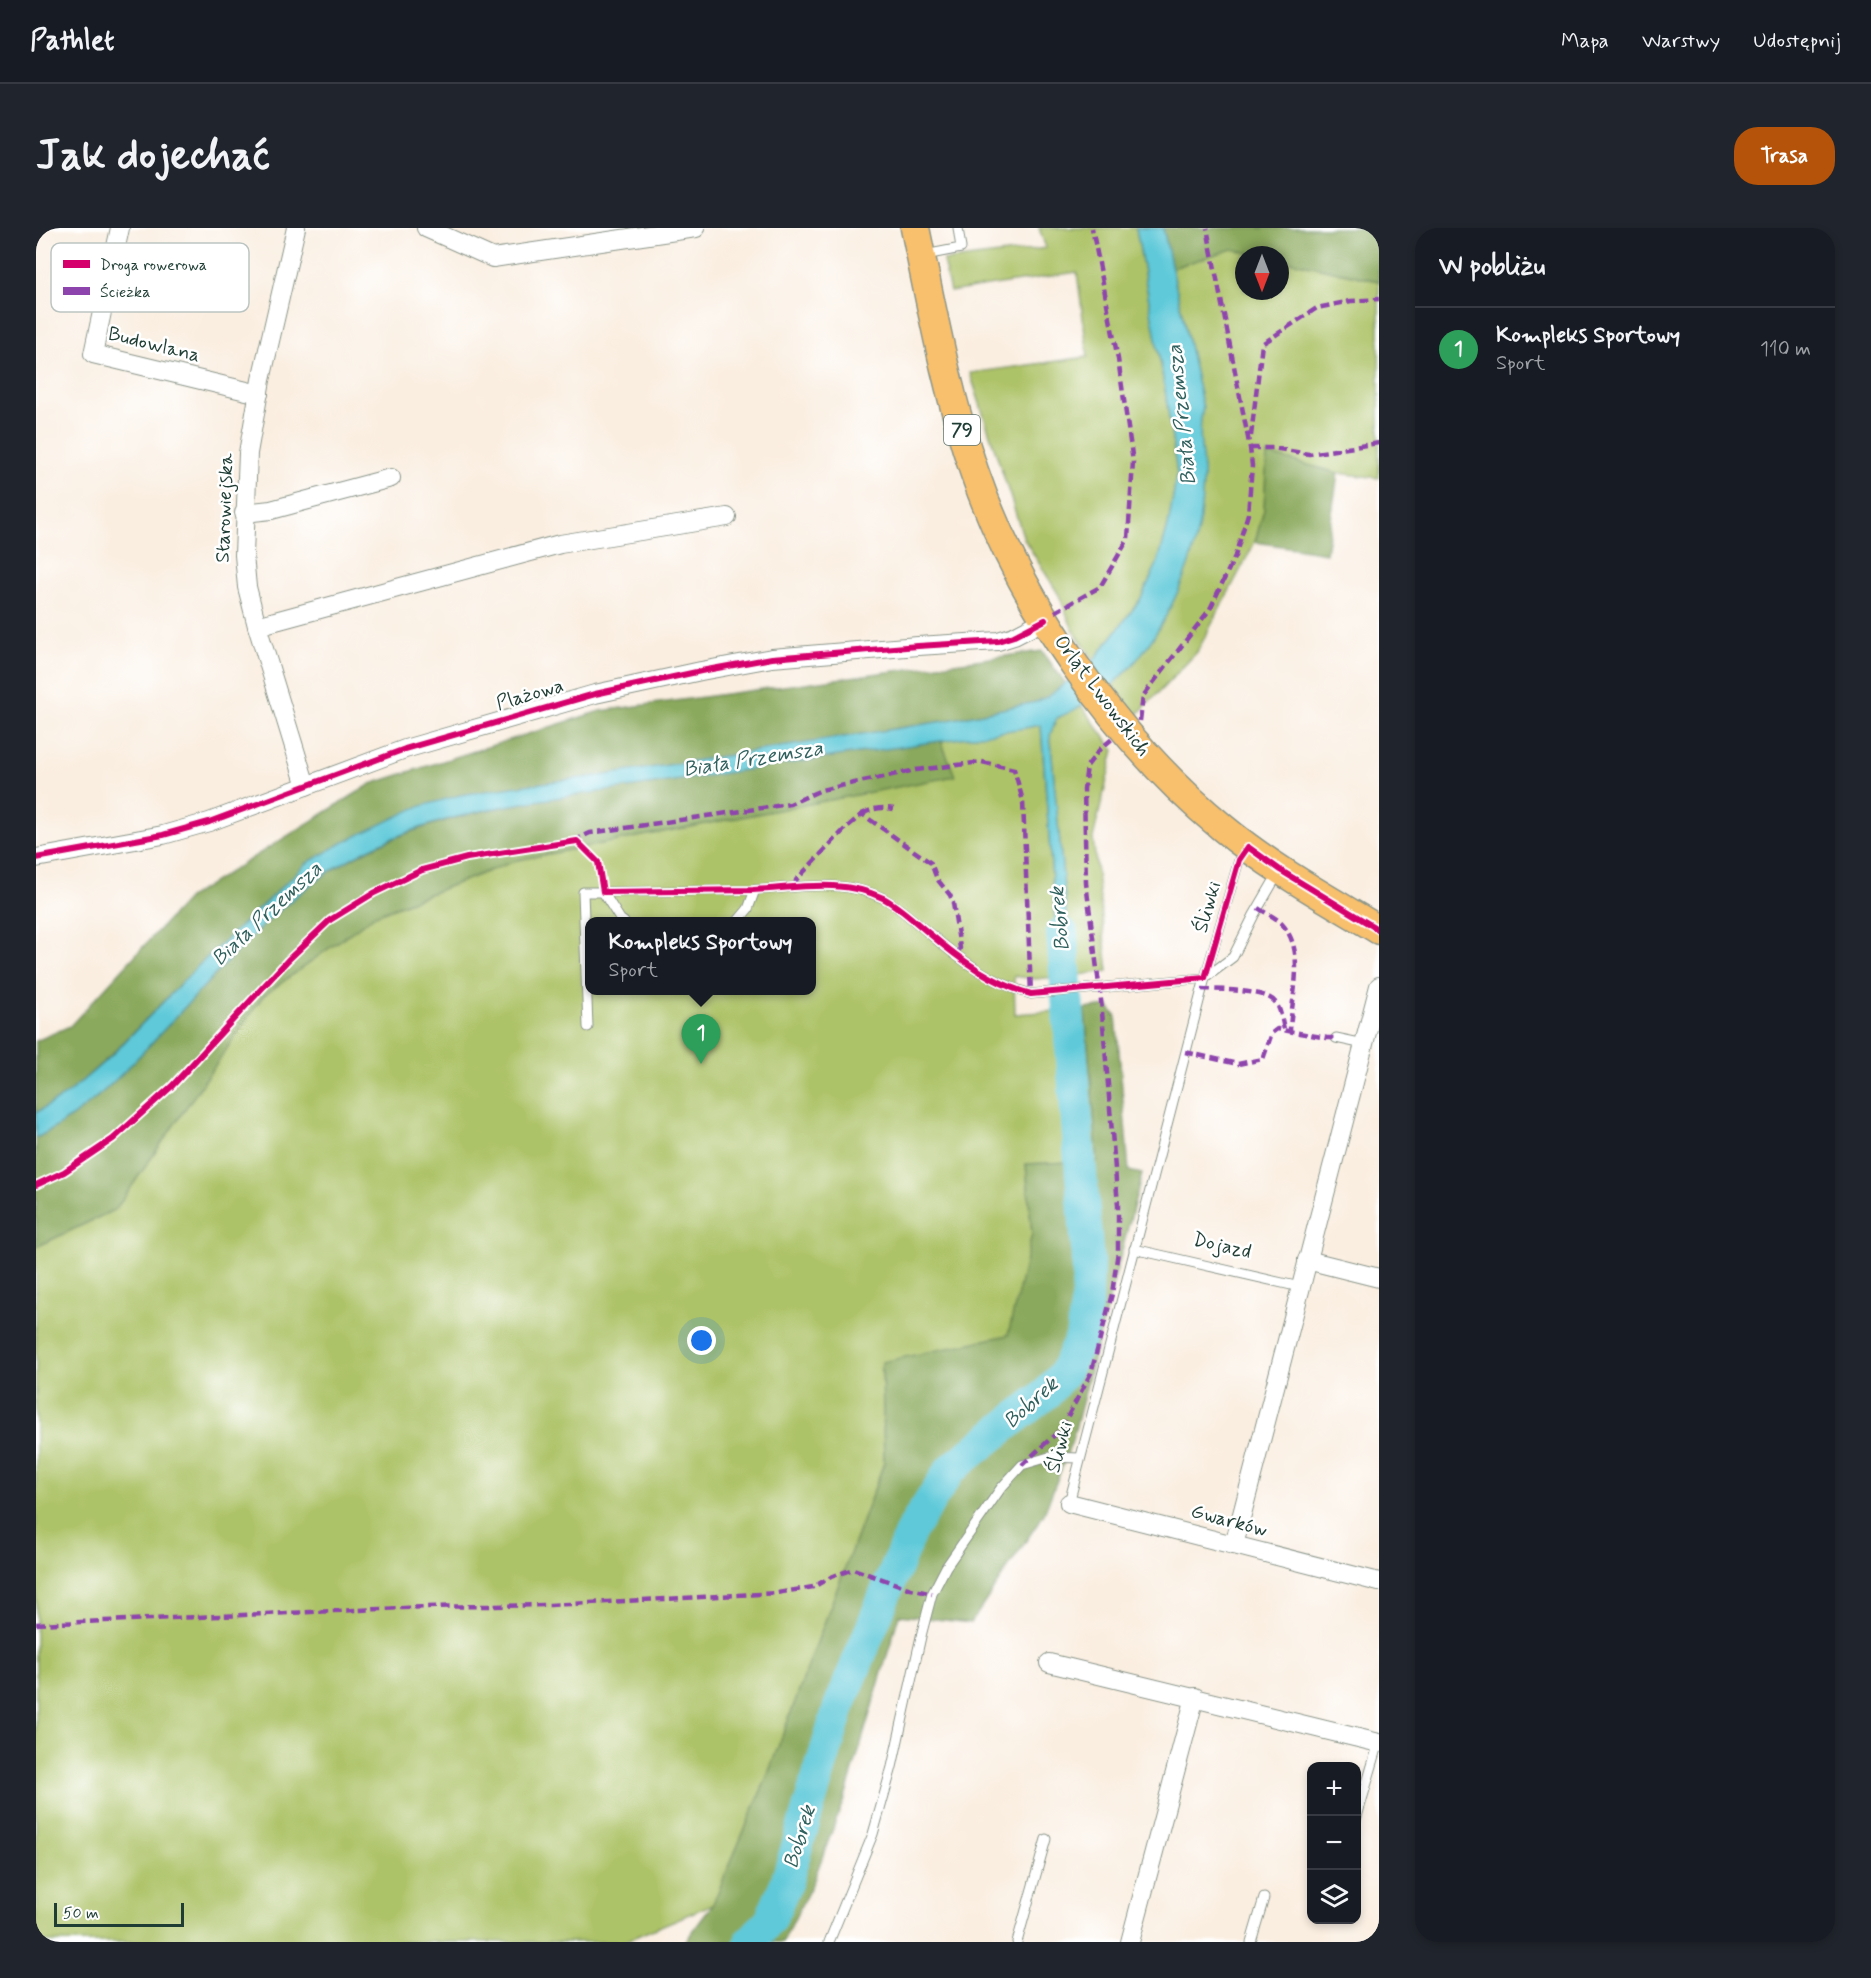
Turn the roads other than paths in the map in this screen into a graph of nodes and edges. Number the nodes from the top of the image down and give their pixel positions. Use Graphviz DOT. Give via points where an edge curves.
graph roads {
  1 [pos="120,228"];
  2 [pos="297,228"];
  3 [pos="426,228"];
  4 [pos="696,228"];
  5 [pos="915,228"];
  6 [pos="958,228"];
  7 [pos="117,243"];
  8 [pos="921,256"];
  9 [pos="102,312"];
  10 [pos="259,394"];
  11 [pos="391,478"];
  12 [pos="244,513"];
  13 [pos="727,517"];
  14 [pos="1045,620"];
  15 [pos="257,626"];
  16 [pos="306,786"];
  17 [pos="1248,847"];
  18 [pos="36,858"];
  19 [pos="1280,870"];
  20 [pos="755,890"];
  21 [pos="603,892"];
  22 [pos="619,917"];
  23 [pos="741,917"];
  24 [pos="1379,930"];
  25 [pos="585,946"];
  26 [pos="1205,978"];
  27 [pos="1379,986"];
  28 [pos="587,995"];
  29 [pos="588,1027"];
  30 [pos="1335,1038"];
  31 [pos="1364,1044"];
  32 [pos="1134,1249"];
  33 [pos="1307,1260"];
  34 [pos="1379,1278"];
  35 [pos="1300,1287"];
  36 [pos="1080,1458"];
  37 [pos="1069,1503"];
  38 [pos="1234,1545"];
  39 [pos="1379,1582"];
  40 [pos="1049,1663"];
  41 [pos="1195,1698"];
  42 [pos="1379,1742"];
  43 [pos="1357,1816"];
  44 [pos="1046,1839"];
  45 [pos="1264,1898"];
  46 [pos="829,1942"];
  47 [pos="1017,1942"];
  48 [pos="1130,1942"];
  49 [pos="1251,1942"];
  1 -- 7 [label="street, Budowlana"];
  2 -- 10 [label="street, Starowiejska"];
  3 -- 4 [label="street" via="493,258"];
  5 -- 8 [label="main road, Orląt Lwowskich / 79"];
  6 -- 8 [label="lane" via="962,248"];
  8 -- 14 [label="main road, Orląt Lwowskich / 79" via="945,368 975,473 994,522"];
  9 -- 10 [label="street, Budowlana" via="93,354"];
  10 -- 12 [label="street, Starowiejska" via="248,453"];
  11 -- 12 [label="street" via="271,510"];
  12 -- 15 [label="street, Starowiejska" via="247,587"];
  13 -- 15 [label="street" via="560,544"];
  14 -- 16 [label="street, Plażowa" via="998,641 772,658 595,694 405,749"];
  14 -- 17 [label="main road, Orląt Lwowskich / 79" via="1127,734 1199,807"];
  15 -- 16 [label="street, Starowiejska"];
  16 -- 18 [label="street, Plażowa" via="163,835"];
  17 -- 19 [label="main road, Orląt Lwowskich / 79"];
  17 -- 26 [label="lane, Śliwki" via="1239,860"];
  19 -- 24 [label="main road, Orląt Lwowskich / 79"];
  19 -- 26 [label="lane" via="1233,957"];
  20 -- 21 [label="lane"];
  20 -- 23 [label="lane"];
  20 -- 26 [label="lane" via="823,885 870,892 886,899 990,978 1031,994"];
  21 -- 22 [label="lane"];
  21 -- 25 [label="lane" via="583,892"];
  26 -- 32 [label="lane, Śliwki"];
  27 -- 31 [label="street"];
  28 -- 29 [label="lane"];
  30 -- 31 [label="lane"];
  31 -- 33 [label="street"];
  32 -- 35 [label="lane, Dojazd"];
  32 -- 36 [label="lane, Śliwki"];
  33 -- 34 [label="street"];
  33 -- 35 [label="street"];
  35 -- 38 [label="street"];
  36 -- 37 [label="lane, Śliwki"];
  36 -- 46 [label="lane" via="1049,1457 1022,1465 1001,1488 932,1594 873,1834"];
  37 -- 38 [label="street, Gwarków"];
  38 -- 39 [label="street, Gwarków"];
  40 -- 41 [label="street"];
  41 -- 42 [label="street"];
  41 -- 48 [label="street"];
  42 -- 43 [label="lane"];
  44 -- 47 [label="lane"];
  45 -- 49 [label="lane"];
}
